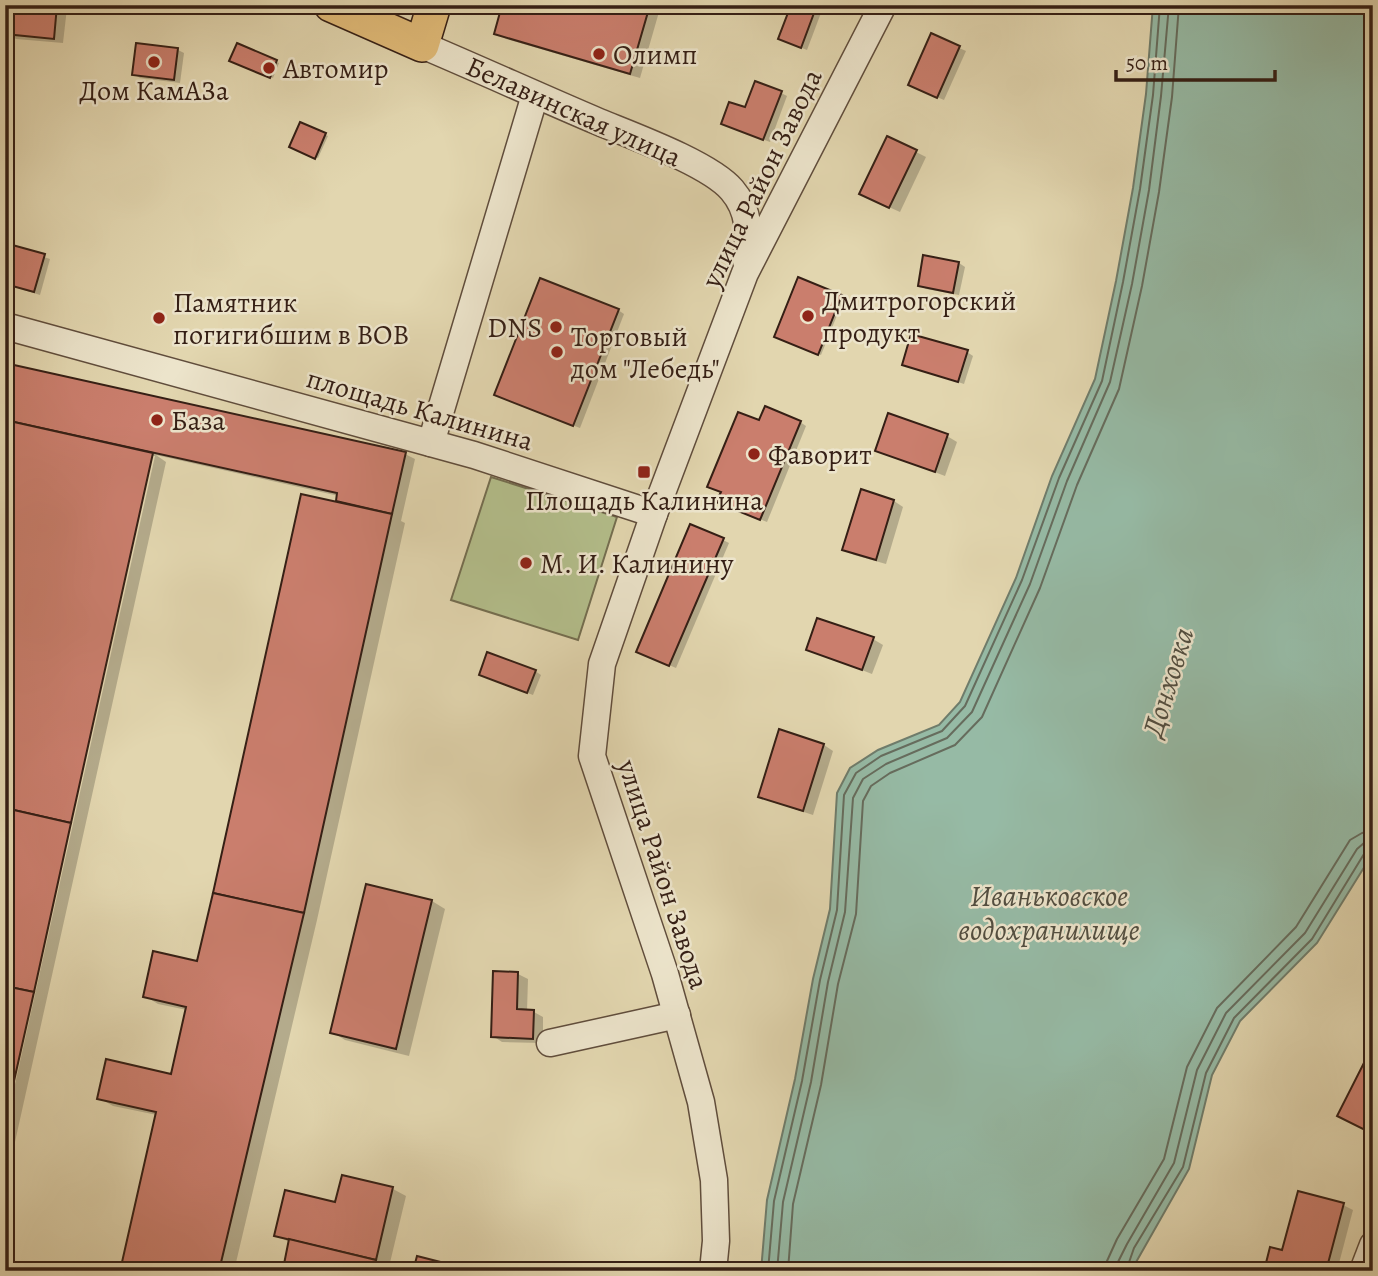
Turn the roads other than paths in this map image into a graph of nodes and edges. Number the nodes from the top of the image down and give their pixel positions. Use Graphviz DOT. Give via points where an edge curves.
graph roads {
  1 [pos="331,5"];
  2 [pos="433,5"];
  3 [pos="883,5"];
  4 [pos="422,45"];
  5 [pos="535,94"];
  6 [pos="745,273"];
  7 [pos="5,326"];
  8 [pos="431,443"];
  9 [pos="654,514"];
  10 [pos="677,1015"];
  11 [pos="550,1043"];
  12 [pos="1373,1245"];
  13 [pos="713,1271"];
  14 [pos="1363,1271"];
  1 -- 4 [label="main road, Белавинская улица"];
  2 -- 4 [label="main road"];
  3 -- 6 [label="street, улица Район Завода"];
  4 -- 5 [label="street, Белавинская улица"];
  5 -- 6 [label="street, Белавинская улица" via="660,148 732,189 746,213"];
  5 -- 8 [label="street"];
  6 -- 9 [label="street, улица Район Завода"];
  7 -- 8 [label="street, площадь Калинина"];
  8 -- 9 [label="street, площадь Калинина"];
  9 -- 10 [label="street, улица Район Завода" via="602,664 592,756"];
  10 -- 11 [label="street"];
  10 -- 13 [label="street, улица Район Завода" via="701,1102 713,1180"];
  12 -- 14 [label="street"];
}
